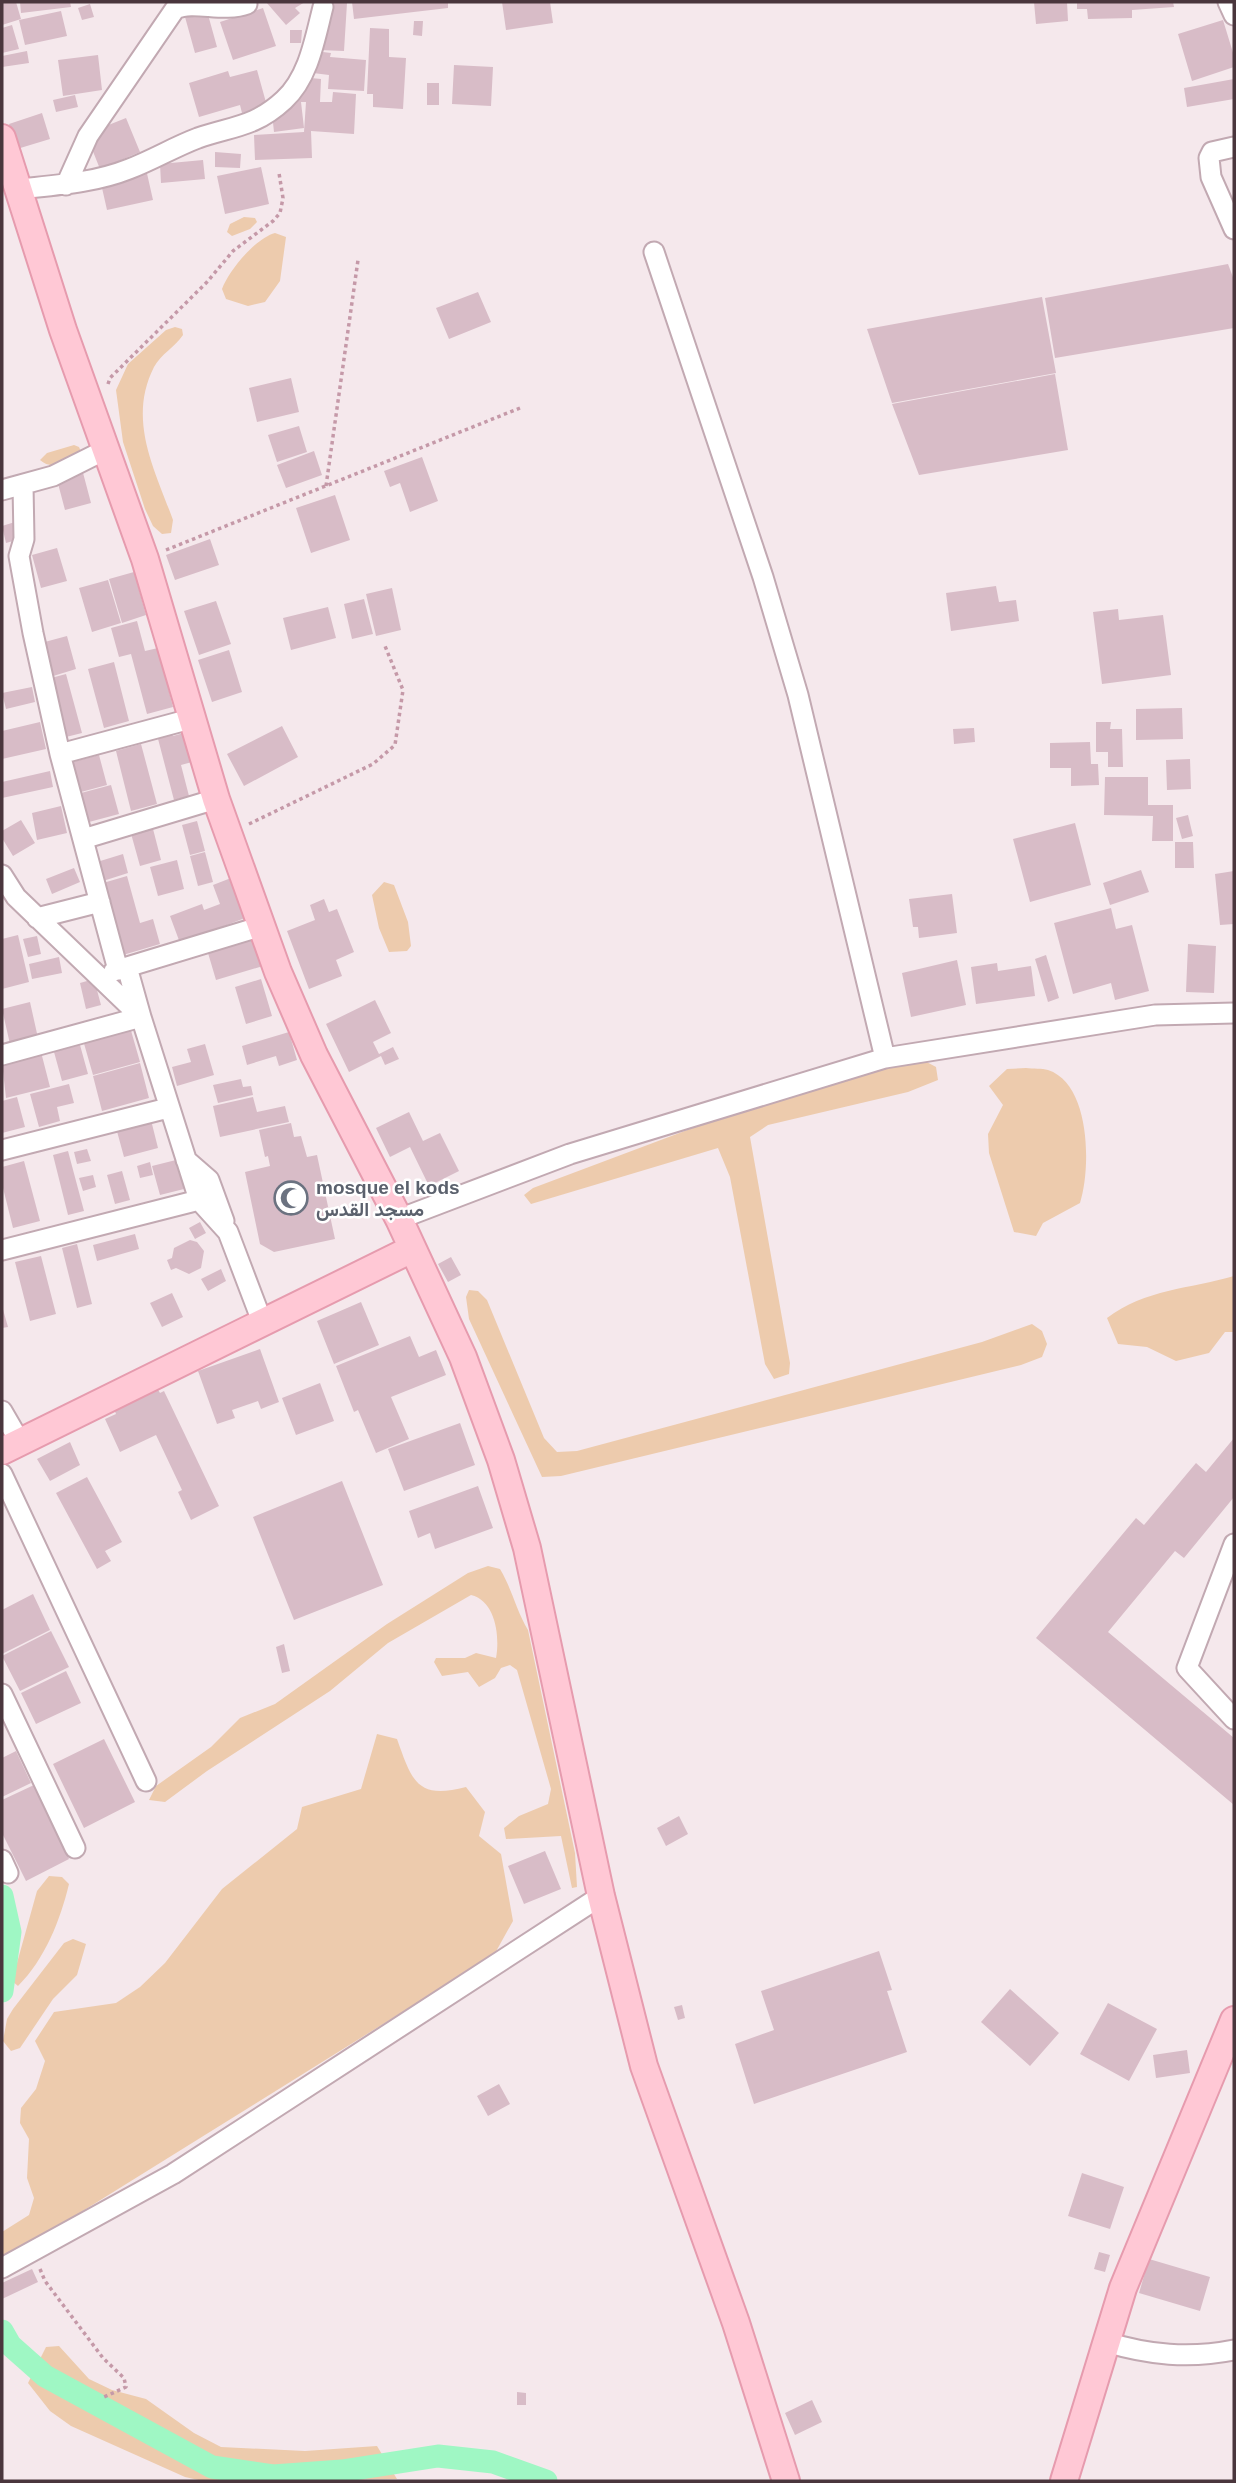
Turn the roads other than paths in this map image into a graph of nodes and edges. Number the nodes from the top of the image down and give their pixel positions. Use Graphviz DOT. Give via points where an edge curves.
graph roads {
  1 [pos="1228,2"];
  2 [pos="247,4"];
  3 [pos="323,7"];
  4 [pos="1234,15"];
  5 [pos="2,138"];
  6 [pos="1234,147"];
  7 [pos="66,185"];
  8 [pos="19,189"];
  9 [pos="1234,229"];
  10 [pos="654,253"];
  11 [pos="104,450"];
  12 [pos="23,485"];
  13 [pos="2,490"];
  14 [pos="194,718"];
  15 [pos="60,754"];
  16 [pos="216,799"];
  17 [pos="83,839"];
  18 [pos="2,875"];
  19 [pos="9,899"];
  20 [pos="100,902"];
  21 [pos="37,918"];
  22 [pos="262,926"];
  23 [pos="123,969"];
  24 [pos="97,975"];
  25 [pos="1234,1013"];
  26 [pos="141,1017"];
  27 [pos="2,1055"];
  28 [pos="885,1058"];
  29 [pos="168,1108"];
  30 [pos="2,1150"];
  31 [pos="186,1160"];
  32 [pos="198,1200"];
  33 [pos="399,1219"];
  34 [pos="228,1232"];
  35 [pos="412,1248"];
  36 [pos="2,1250"];
  37 [pos="264,1324"];
  38 [pos="2,1411"];
  39 [pos="11,1446"];
  40 [pos="2,1474"];
  41 [pos="1234,1544"];
  42 [pos="2,1694"];
  43 [pos="1233,1713"];
  44 [pos="146,1781"];
  45 [pos="75,1848"];
  46 [pos="601,1896"];
  47 [pos="1234,2020"];
  48 [pos="2,2268"];
  49 [pos="1106,2342"];
  50 [pos="1234,2350"];
  51 [pos="786,2481"];
  52 [pos="1064,2481"];
  1 -- 4 [label="street"];
  2 -- 7 [label="street" via="176,9 88,136"];
  3 -- 7 [label="street" via="296,85 259,120 177,146 127,170"];
  5 -- 8 [label="main road"];
  6 -- 9 [label="street" via="1212,152 1209,167"];
  7 -- 8 [label="street"];
  8 -- 11 [label="main road"];
  10 -- 28 [label="street" via="798,695"];
  11 -- 12 [label="street" via="53,476"];
  11 -- 14 [label="main road" via="145,559"];
  12 -- 13 [label="street"];
  12 -- 15 [label="street" via="24,539 19,556"];
  14 -- 15 [label="street"];
  14 -- 16 [label="main road"];
  15 -- 17 [label="street"];
  16 -- 17 [label="street"];
  16 -- 22 [label="main road"];
  17 -- 20 [label="street"];
  18 -- 19 [label="street"];
  19 -- 21 [label="street"];
  20 -- 21 [label="street"];
  20 -- 23 [label="street"];
  21 -- 24 [label="street"];
  22 -- 23 [label="street"];
  22 -- 33 [label="main road" via="314,1055"];
  23 -- 24 [label="street"];
  23 -- 26 [label="street"];
  24 -- 26 [label="street"];
  25 -- 28 [label="street" via="1155,1015"];
  26 -- 27 [label="street"];
  26 -- 29 [label="street"];
  28 -- 33 [label="street" via="570,1154"];
  29 -- 30 [label="street"];
  29 -- 31 [label="street"];
  31 -- 32 [label="street"];
  31 -- 34 [label="street" via="209,1180"];
  32 -- 34 [label="street"];
  32 -- 36 [label="street"];
  33 -- 35 [label="main road"];
  34 -- 37 [label="street"];
  35 -- 37 [label="main road"];
  35 -- 46 [label="main road" via="463,1357 527,1548"];
  37 -- 39 [label="main road"];
  38 -- 39 [label="street"];
  40 -- 44 [label="street"];
  41 -- 43 [label="street" via="1187,1668"];
  42 -- 45 [label="street"];
  46 -- 48 [label="street" via="173,2174"];
  46 -- 51 [label="main road" via="645,2066"];
  47 -- 49 [label="main road" via="1137,2250"];
  49 -- 50 [label="street" via="1144,2353 1186,2356"];
  49 -- 52 [label="main road"];
}
